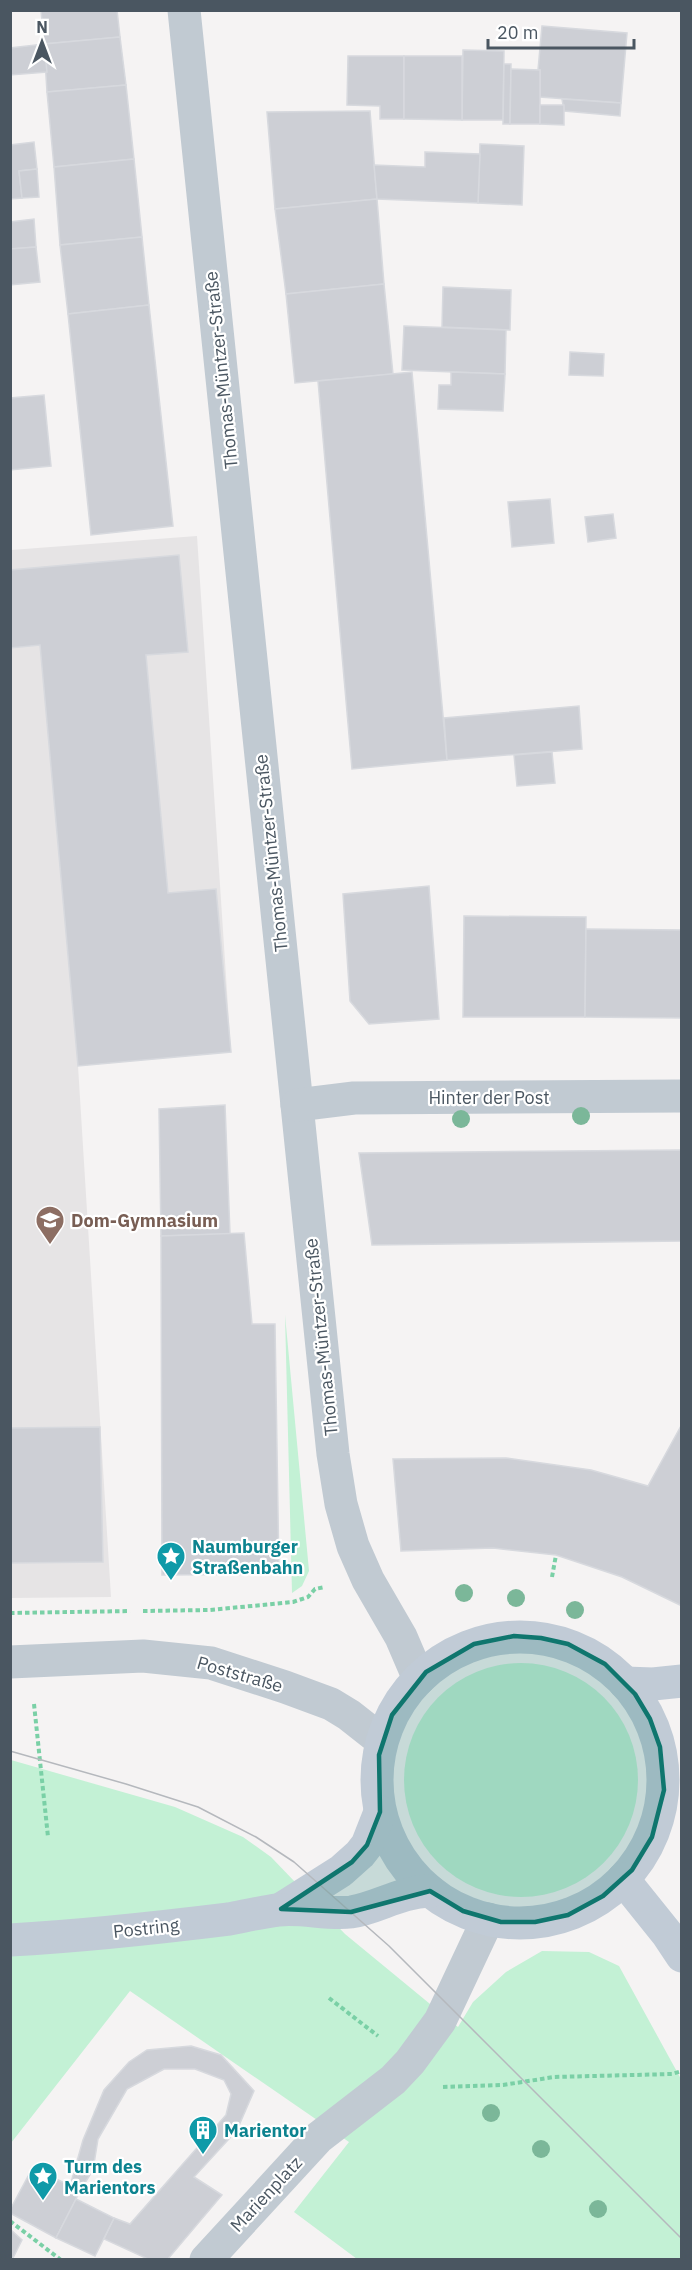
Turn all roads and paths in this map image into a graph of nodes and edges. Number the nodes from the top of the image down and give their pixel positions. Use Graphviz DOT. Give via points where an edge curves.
graph roads {
  1 [pos="184,10"];
  2 [pos="681,1096"];
  3 [pos="297,1105"];
  4 [pos="556,1555"];
  5 [pos="552,1577"];
  6 [pos="368,1581"];
  7 [pos="10,1613"];
  8 [pos="30,1613"];
  9 [pos="21,1662"];
  10 [pos="419,1679"];
  11 [pos="681,1681"];
  12 [pos="626,1683"];
  13 [pos="382,1741"];
  14 [pos="681,1777"];
  15 [pos="662,1805"];
  16 [pos="380,1812"];
  17 [pos="48,1836"];
  18 [pos="623,1880"];
  19 [pos="430,1891"];
  20 [pos="281,1910"];
  21 [pos="488,1919"];
  22 [pos="10,1940"];
  23 [pos="681,1956"];
  24 [pos="329,1998"];
  25 [pos="410,2061"];
  26 [pos="681,2071"];
  27 [pos="10,2221"];
  28 [pos="61,2259"];
  29 [pos="206,2259"];
  1 -- 3 [label="street, Thomas-Müntzer-Straße"];
  2 -- 3 [label="street, Hinter der Post" via="354,1098"];
  3 -- 6 [label="street, Thomas-Müntzer-Straße" via="333,1454 348,1530"];
  4 -- 5 [label="path"];
  6 -- 8 [label="path" via="315,1589 308,1598 293,1602 199,1610"];
  6 -- 10 [label="street, Thomas-Müntzer-Straße" via="401,1637"];
  7 -- 8 [label="path"];
  8 -- 9 [label="path"];
  9 -- 13 [label="street, Poststraße" via="143,1656 211,1663 331,1704"];
  9 -- 17 [label="path" via="34,1708"];
  10 -- 12 [label="main road" via="437,1663 467,1647 500,1638 528,1636 555,1640 581,1650"];
  10 -- 13 [label="main road" via="399,1703"];
  11 -- 12 [label="main road"];
  12 -- 15 [label="main road" via="656,1733 664,1776"];
  13 -- 16 [label="main road" via="377,1784"];
  14 -- 15 [label="main road"];
  15 -- 18 [label="main road" via="647,1848"];
  16 -- 19 [label="main road" via="399,1856"];
  16 -- 20 [label="main road, Postring" via="360,1854"];
  18 -- 21 [label="main road" via="592,1904 557,1918 524,1923"];
  18 -- 23 [label="main road"];
  19 -- 20 [label="main road, Postring" via="406,1894 351,1912"];
  19 -- 21 [label="main road" via="458,1908"];
  20 -- 22 [label="main road, Postring" via="185,1924"];
  21 -- 25 [label="street, Marienplatz" via="441,2021"];
  24 -- 25 [label="path"];
  25 -- 26 [label="path" via="414,2086 436,2088"];
  25 -- 29 [label="street, Marienplatz" via="318,2138"];
  27 -- 28 [label="path"];
}
